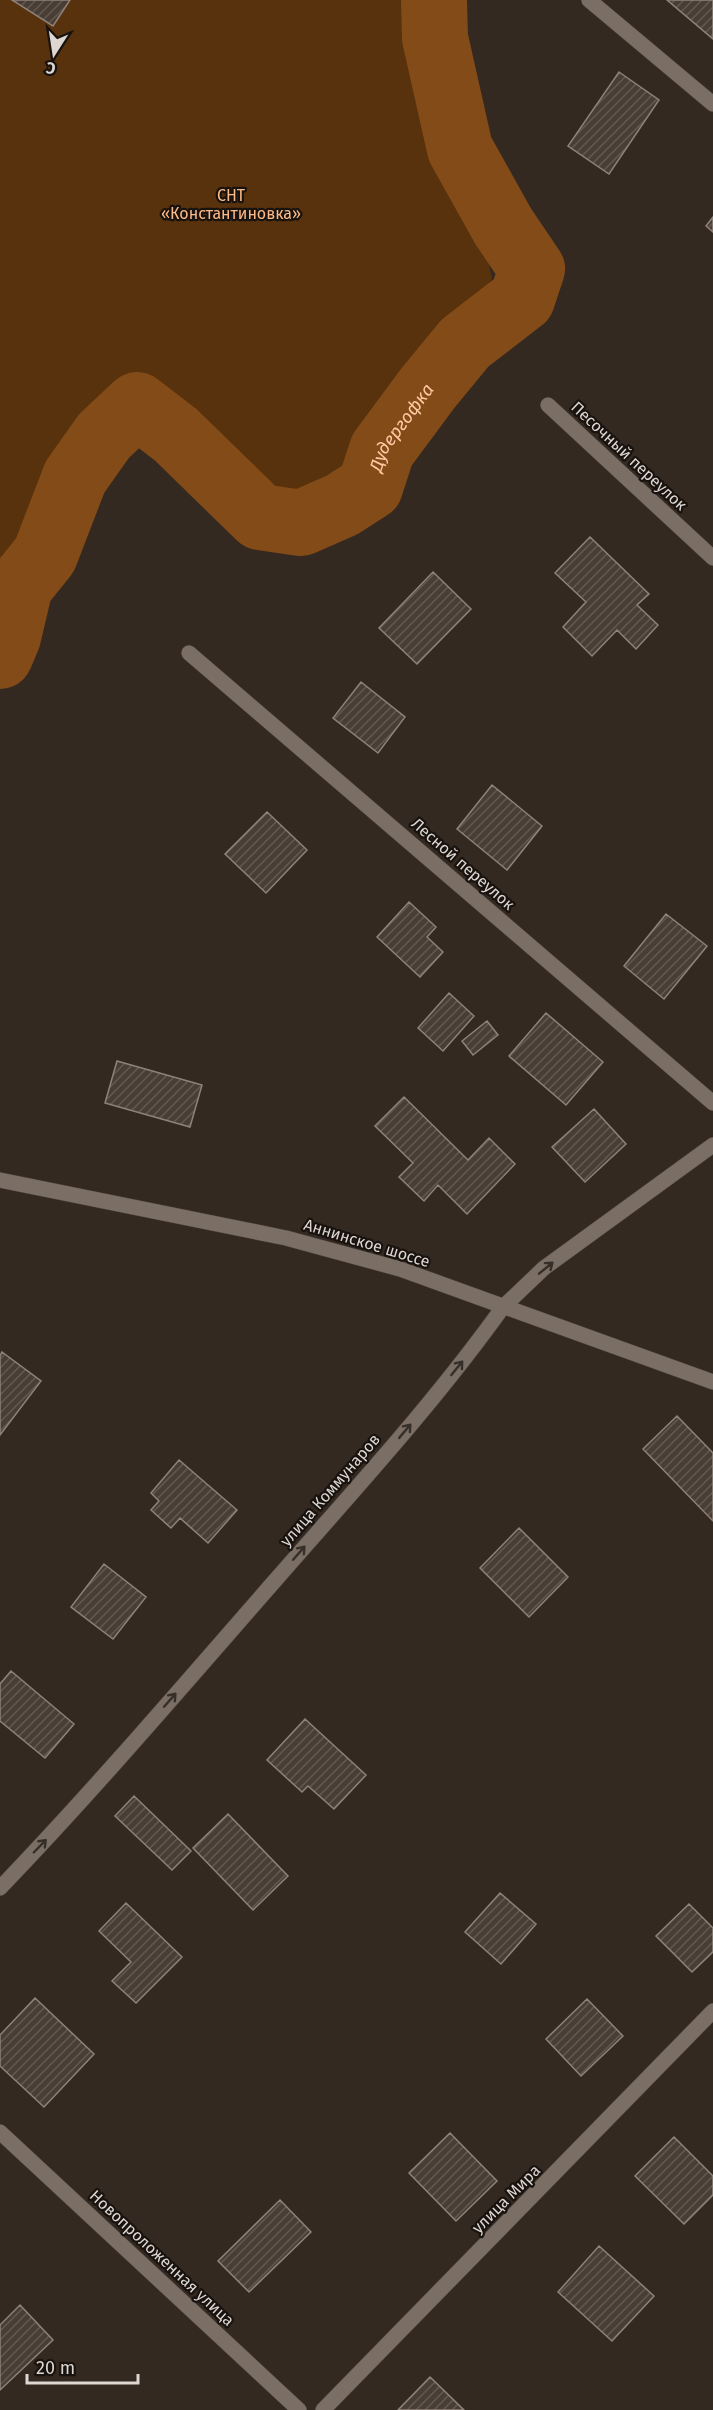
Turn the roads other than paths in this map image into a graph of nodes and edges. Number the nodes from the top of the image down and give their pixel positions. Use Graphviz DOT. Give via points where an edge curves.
graph roads {
  1 [pos="588,0"];
  2 [pos="713,104"];
  3 [pos="548,405"];
  4 [pos="713,558"];
  5 [pos="189,653"];
  6 [pos="713,1103"];
  7 [pos="713,1145"];
  8 [pos="0,1180"];
  9 [pos="502,1307"];
  10 [pos="713,1382"];
  11 [pos="0,1888"];
  12 [pos="713,2011"];
  13 [pos="0,2132"];
  14 [pos="299,2410"];
  15 [pos="323,2410"];
  1 -- 2 [label="street"];
  3 -- 4 [label="street, Песочный переулок"];
  5 -- 6 [label="street, Лесной переулок"];
  9 -- 7 [label="street, улица Коммунаров, one-way" via="544,1268"];
  8 -- 9 [label="street, Аннинское шоссе" via="286,1238 400,1269"];
  9 -- 10 [label="street, Аннинское шоссе"];
  11 -- 9 [label="street, улица Коммунаров, one-way" via="69,1816 390,1449 472,1351"];
  12 -- 15 [label="street, улица Мира"];
  13 -- 14 [label="street, Новопроложенная улица"];
}
